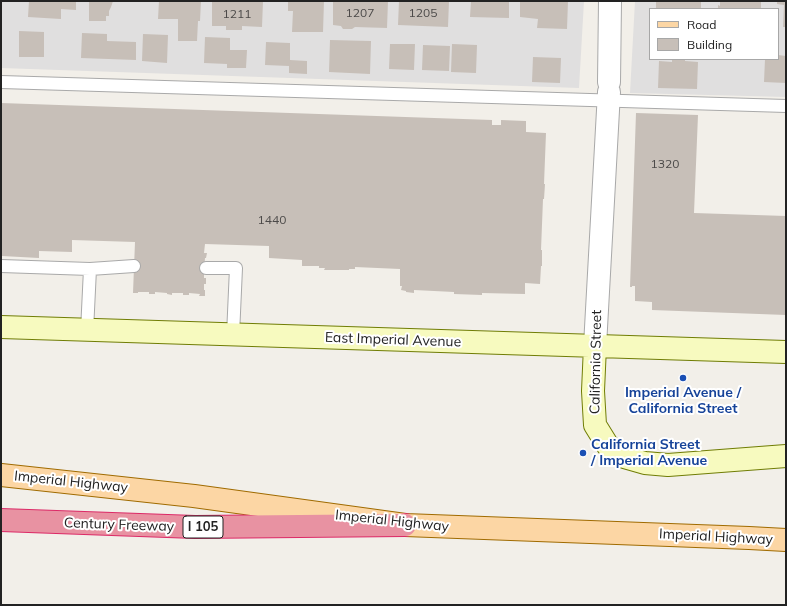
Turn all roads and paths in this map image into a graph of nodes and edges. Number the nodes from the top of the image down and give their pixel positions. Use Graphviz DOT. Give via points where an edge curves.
graph roads {
  1 [pos="610,1"];
  2 [pos="1,82"];
  3 [pos="609,91"];
  4 [pos="786,106"];
  5 [pos="1,266"];
  6 [pos="134,266"];
  7 [pos="206,268"];
  8 [pos="90,269"];
  9 [pos="1,328"];
  10 [pos="87,331"];
  11 [pos="233,335"];
  12 [pos="595,346"];
  13 [pos="786,352"];
  14 [pos="786,456"];
  15 [pos="1,475"];
  16 [pos="1,520"];
  17 [pos="405,525"];
  18 [pos="786,540"];
  1 -- 3 [label="street, California Street"];
  2 -- 3 [label="lane"];
  3 -- 4 [label="lane"];
  3 -- 12 [label="street, California Street"];
  5 -- 8 [label="lane"];
  6 -- 8 [label="lane"];
  7 -- 11 [label="lane" via="236,268"];
  8 -- 10 [label="lane"];
  9 -- 10 [label="street, East Imperial Avenue"];
  10 -- 11 [label="street, East Imperial Avenue"];
  11 -- 12 [label="street, East Imperial Avenue"];
  12 -- 13 [label="street, East Imperial Avenue"];
  12 -- 14 [label="street, California Street" via="595,424 608,446 624,458 668,465"];
  15 -- 17 [label="main road, Imperial Highway" via="194,496"];
  16 -- 17 [label="highway, Century Freeway / I 105" via="195,528"];
  17 -- 18 [label="main road, Imperial Highway"];
}
